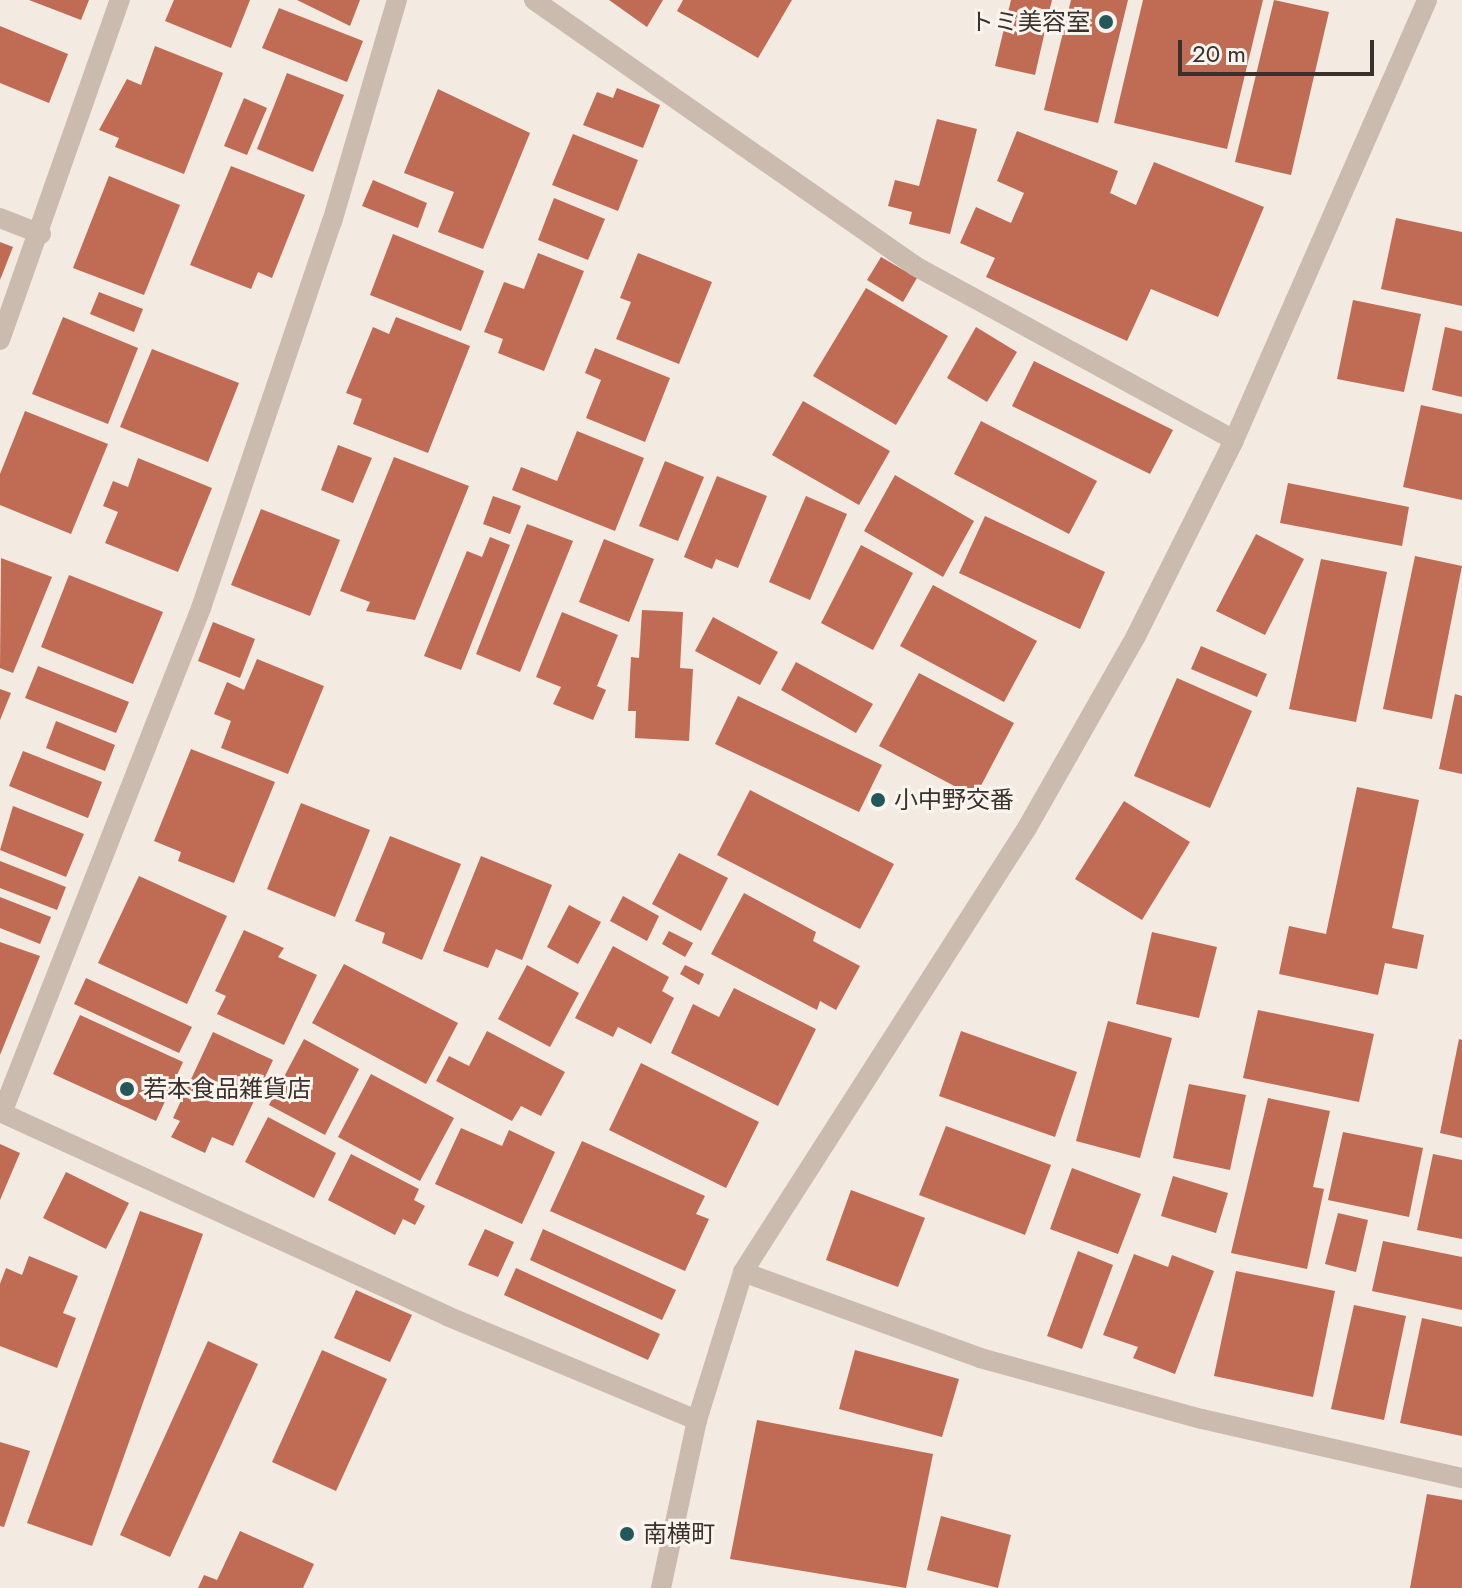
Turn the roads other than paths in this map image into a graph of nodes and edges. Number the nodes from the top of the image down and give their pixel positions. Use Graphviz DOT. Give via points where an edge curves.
graph roads {
  1 [pos="120,0"];
  2 [pos="397,0"];
  3 [pos="534,0"];
  4 [pos="1427,0"];
  5 [pos="0,218"];
  6 [pos="41,234"];
  7 [pos="0,340"];
  8 [pos="1234,440"];
  9 [pos="1,1113"];
  10 [pos="743,1272"];
  11 [pos="697,1420"];
  12 [pos="1462,1478"];
  13 [pos="661,1588"];
  1 -- 6 [label="street"];
  2 -- 9 [label="street" via="332,222 212,580"];
  3 -- 8 [label="street" via="915,266"];
  4 -- 8 [label="street"];
  5 -- 6 [label="street"];
  6 -- 7 [label="street"];
  8 -- 10 [label="street" via="1136,636 1027,828"];
  9 -- 11 [label="street" via="447,1316"];
  10 -- 11 [label="street"];
  10 -- 12 [label="street" via="980,1358 1202,1419"];
  11 -- 13 [label="street"];
}
